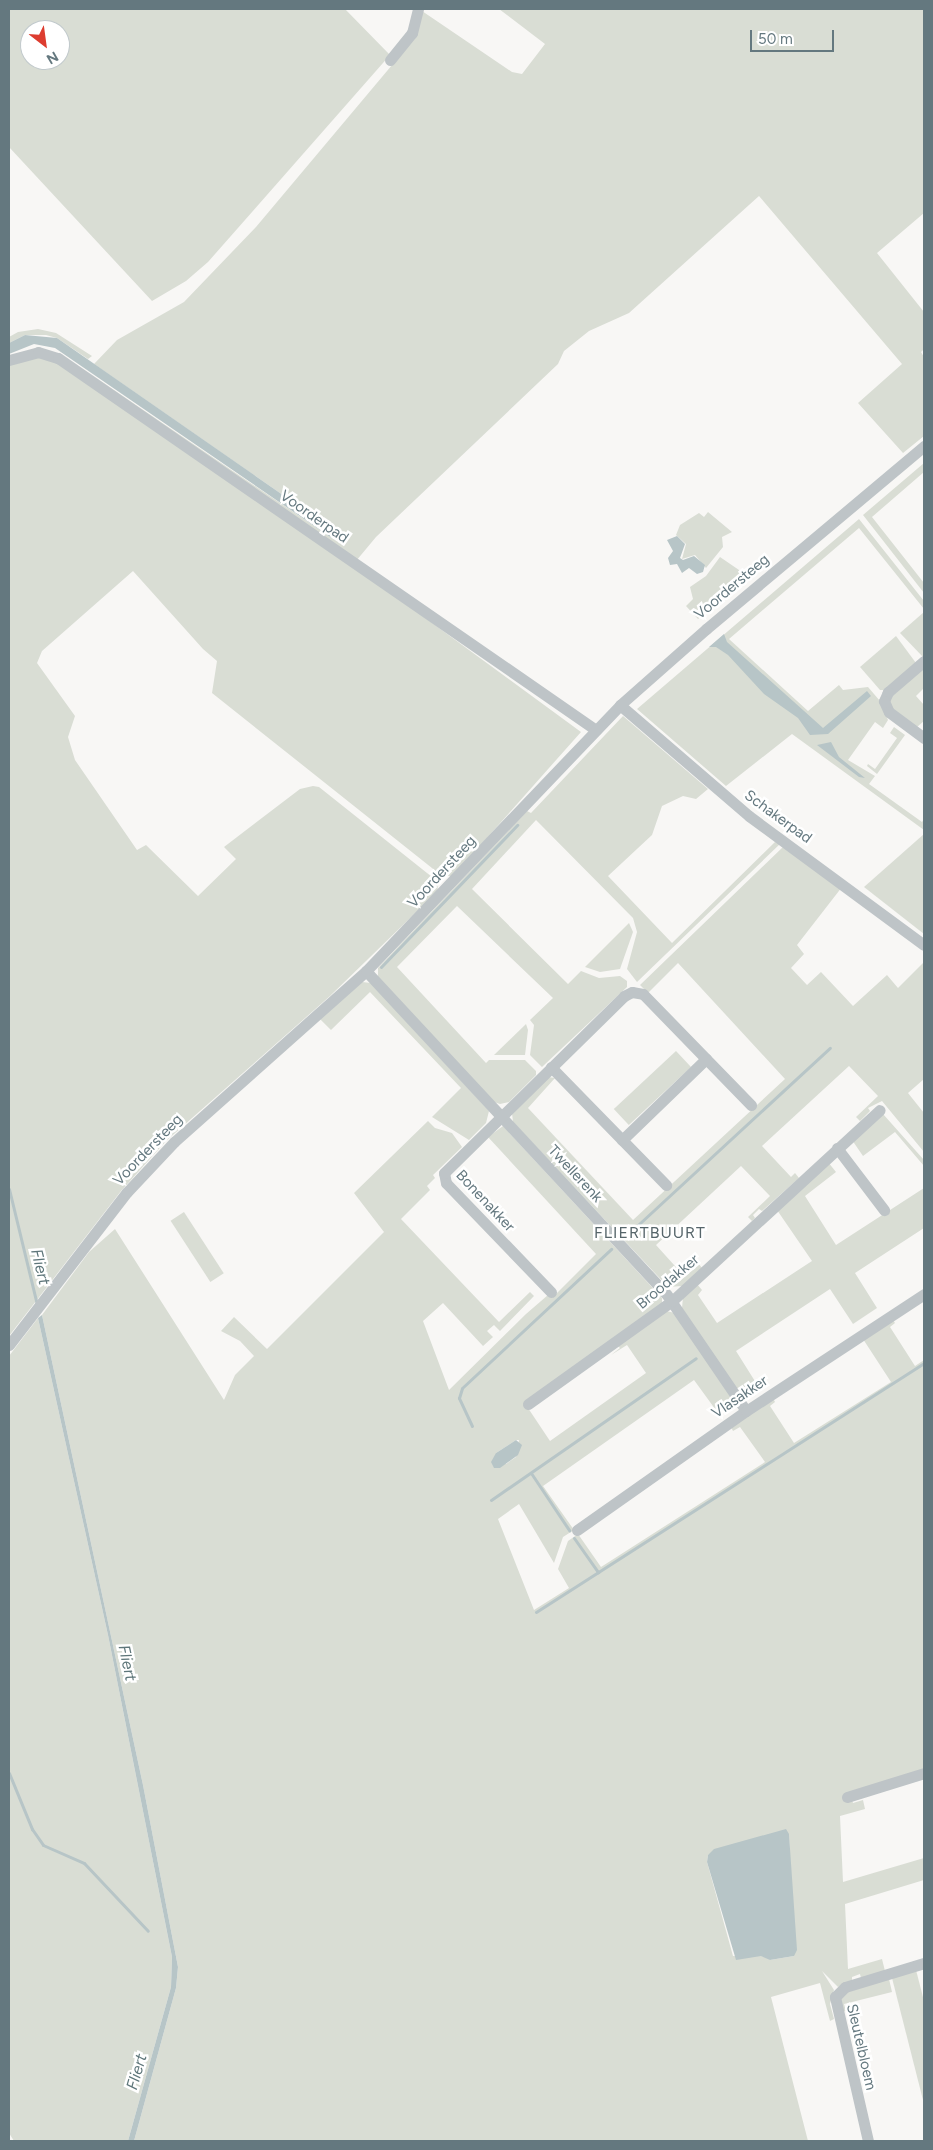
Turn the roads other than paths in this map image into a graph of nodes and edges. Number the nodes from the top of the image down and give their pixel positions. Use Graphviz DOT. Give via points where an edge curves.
graph roads {
  1 [pos="418,9"];
  2 [pos="390,60"];
  3 [pos="9,360"];
  4 [pos="924,446"];
  5 [pos="924,661"];
  6 [pos="620,705"];
  7 [pos="596,730"];
  8 [pos="924,738"];
  9 [pos="924,945"];
  10 [pos="366,971"];
  11 [pos="706,1059"];
  12 [pos="552,1067"];
  13 [pos="750,1105"];
  14 [pos="880,1110"];
  15 [pos="500,1116"];
  16 [pos="622,1140"];
  17 [pos="837,1148"];
  18 [pos="666,1185"];
  19 [pos="884,1210"];
  20 [pos="551,1292"];
  21 [pos="924,1294"];
  22 [pos="672,1301"];
  23 [pos="9,1345"];
  24 [pos="528,1404"];
  25 [pos="746,1411"];
  26 [pos="577,1530"];
  27 [pos="924,1773"];
  28 [pos="847,1797"];
  29 [pos="924,1963"];
  30 [pos="868,2141"];
  1 -- 2 [label="street" via="412,33"];
  3 -- 7 [label="street, Voorderpad" via="38,352 58,358"];
  4 -- 6 [label="street, Voordersteeg"];
  5 -- 8 [label="street" via="888,692 884,703 889,712"];
  6 -- 7 [label="street, Voordersteeg"];
  6 -- 9 [label="street, Schakerpad" via="749,816"];
  7 -- 10 [label="street, Voordersteeg"];
  10 -- 15 [label="street, Twellerenk"];
  10 -- 23 [label="street, Voordersteeg" via="174,1142 127,1192"];
  11 -- 12 [label="street, Bonenakker" via="643,994 635,991 624,996"];
  11 -- 13 [label="street, Bonenakker"];
  11 -- 16 [label="street"];
  12 -- 15 [label="street, Bonenakker"];
  12 -- 16 [label="street"];
  14 -- 17 [label="street, Broodakker"];
  15 -- 20 [label="street, Bonenakker" via="446,1169 444,1180"];
  15 -- 22 [label="street, Twellerenk"];
  16 -- 18 [label="street"];
  17 -- 19 [label="street"];
  17 -- 22 [label="street, Broodakker"];
  21 -- 25 [label="street, Vlasakker"];
  22 -- 24 [label="street, Broodakker"];
  22 -- 25 [label="street, Twellerenk"];
  25 -- 26 [label="street, Vlasakker"];
  27 -- 28 [label="street"];
  29 -- 30 [label="street, Sleutelbloem" via="846,1987 835,1997"];
}
